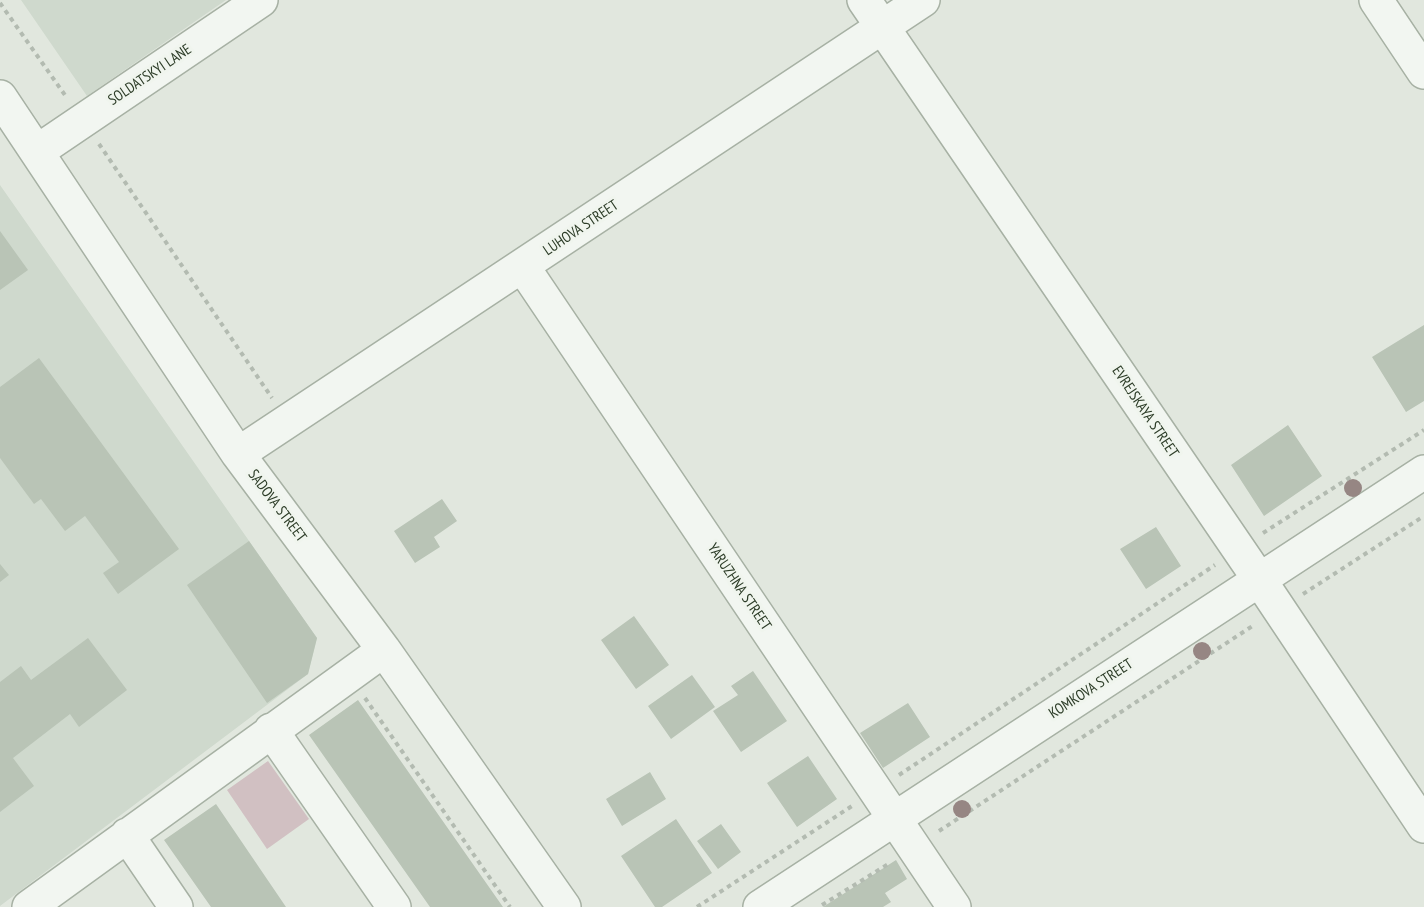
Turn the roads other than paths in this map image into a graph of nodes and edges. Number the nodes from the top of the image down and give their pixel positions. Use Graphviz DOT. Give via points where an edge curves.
graph roads {
  1 [pos="261,0"];
  2 [pos="864,0"];
  3 [pos="923,0"];
  4 [pos="1376,0"];
  5 [pos="883,27"];
  6 [pos="1424,72"];
  7 [pos="0,97"];
  8 [pos="38,151"];
  9 [pos="523,267"];
  10 [pos="238,454"];
  11 [pos="1424,472"];
  12 [pos="1259,579"];
  13 [pos="384,650"];
  14 [pos="271,730"];
  15 [pos="895,818"];
  16 [pos="1424,826"];
  17 [pos="127,835"];
  18 [pos="29,907"];
  19 [pos="176,907"];
  20 [pos="394,907"];
  21 [pos="564,907"];
  22 [pos="760,907"];
  23 [pos="954,907"];
  1 -- 8 [label="street, SOLDATSKYI LANE"];
  2 -- 5 [label="street, EVREJSKAYA STREET"];
  3 -- 5 [label="street, LUHOVA STREET"];
  4 -- 6 [label="street"];
  5 -- 9 [label="street, LUHOVA STREET"];
  5 -- 12 [label="street, EVREJSKAYA STREET"];
  7 -- 8 [label="street, SADOVA STREET"];
  8 -- 10 [label="street, SADOVA STREET"];
  9 -- 10 [label="street, LUHOVA STREET"];
  9 -- 15 [label="street, YARUZHNA STREET"];
  10 -- 13 [label="street, SADOVA STREET"];
  11 -- 12 [label="street, KOMKOVA STREET"];
  12 -- 15 [label="street, KOMKOVA STREET"];
  12 -- 16 [label="street, EVREJSKAYA STREET"];
  13 -- 14 [label="street"];
  13 -- 21 [label="street, SADOVA STREET"];
  14 -- 17 [label="street"];
  14 -- 20 [label="street"];
  15 -- 22 [label="street, KOMKOVA STREET"];
  15 -- 23 [label="street, YARUZHNA STREET"];
  17 -- 18 [label="street"];
  17 -- 19 [label="street"];
}
